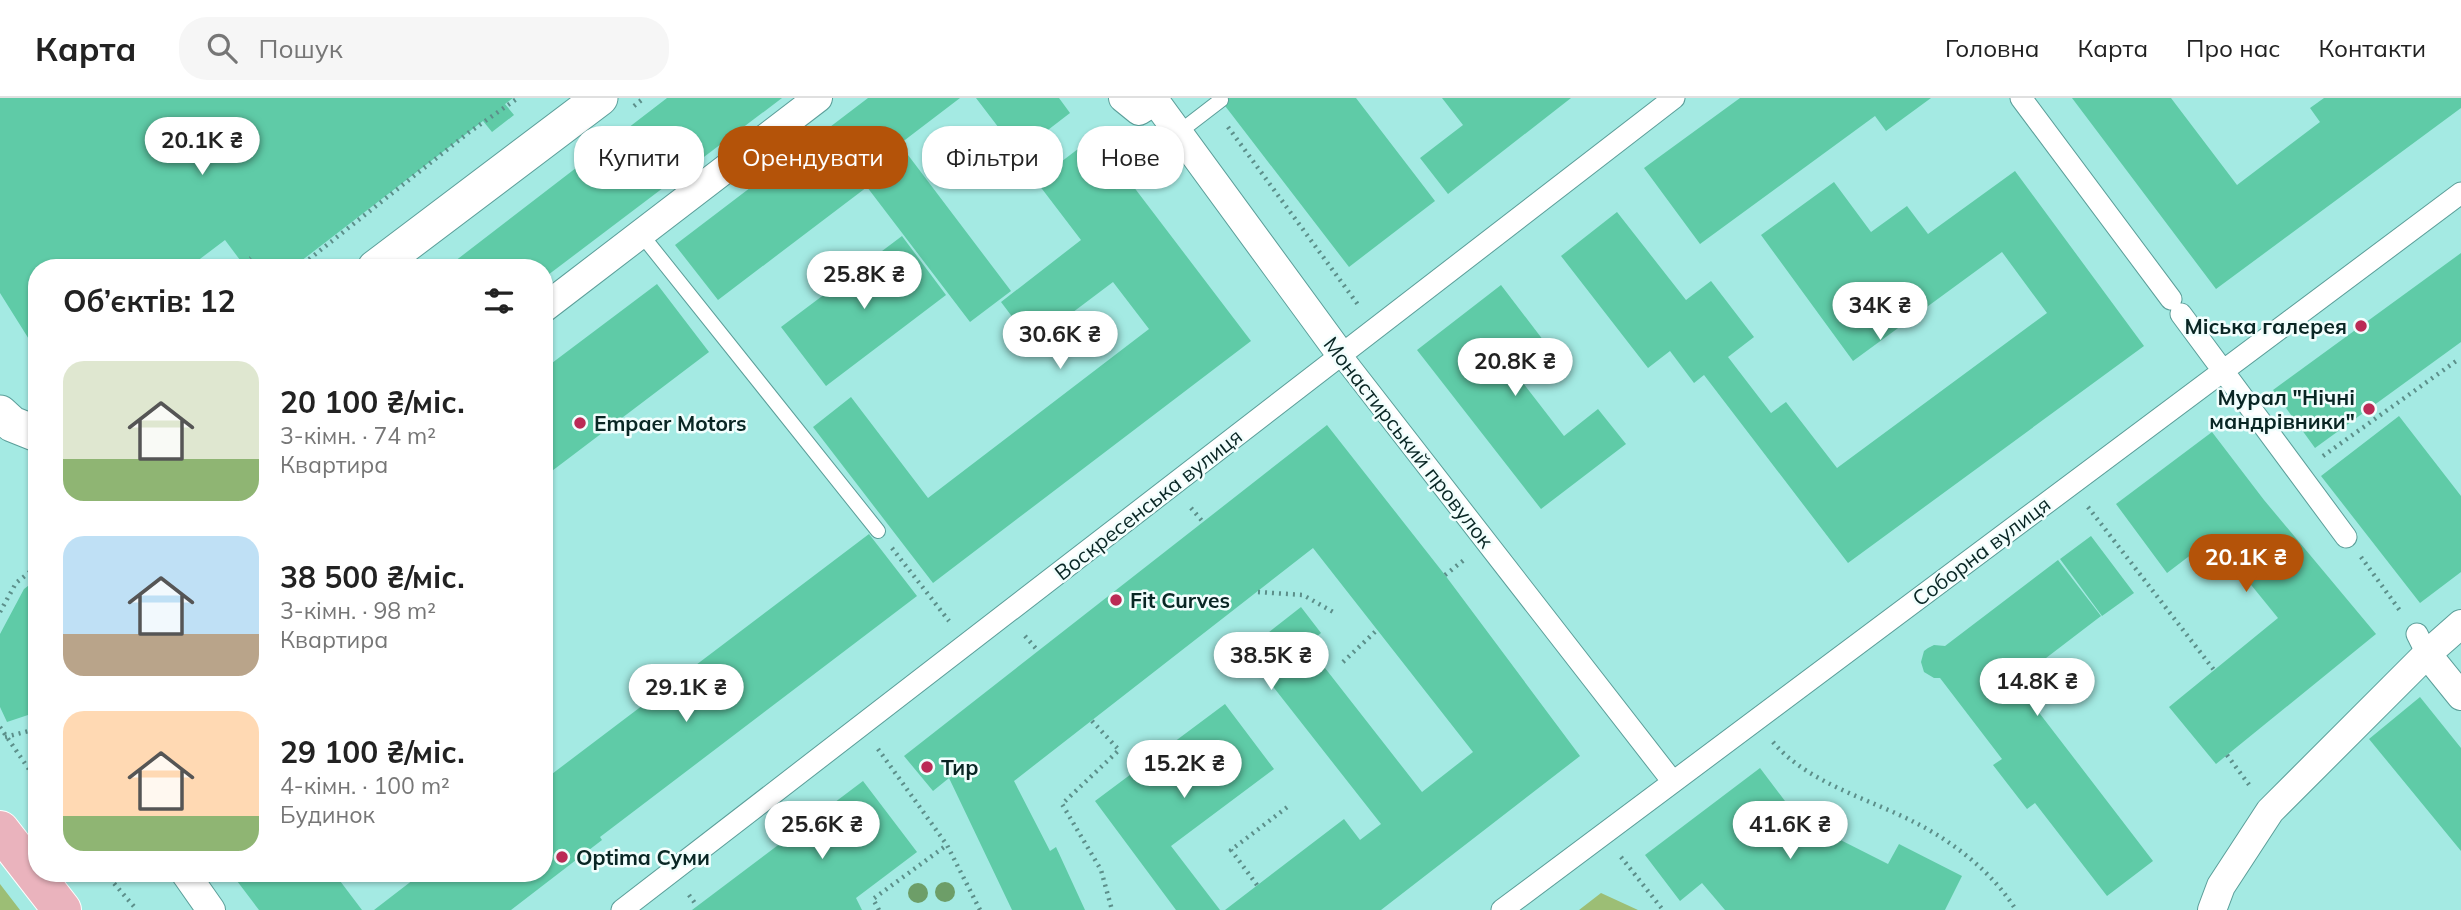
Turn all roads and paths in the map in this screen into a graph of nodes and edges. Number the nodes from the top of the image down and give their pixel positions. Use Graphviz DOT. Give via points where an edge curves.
graph roads {
  1 [pos="518,98"];
  2 [pos="600,98"];
  3 [pos="818,98"];
  4 [pos="1123,98"];
  5 [pos="1674,98"];
  6 [pos="2021,98"];
  7 [pos="1154,99"];
  8 [pos="1217,103"];
  9 [pos="1173,126"];
  10 [pos="1184,128"];
  11 [pos="1184,141"];
  12 [pos="2461,193"];
  13 [pos="640,234"];
  14 [pos="309,259"];
  15 [pos="387,259"];
  16 [pos="553,300"];
  17 [pos="1376,328"];
  18 [pos="1341,355"];
  19 [pos="2459,359"];
  20 [pos="2223,371"];
  21 [pos="0,413"];
  22 [pos="28,430"];
  23 [pos="2299,473"];
  24 [pos="2071,484"];
  25 [pos="878,531"];
  26 [pos="2346,537"];
  27 [pos="28,573"];
  28 [pos="1258,592"];
  29 [pos="0,612"];
  30 [pos="1335,612"];
  31 [pos="2461,624"];
  32 [pos="1377,630"];
  33 [pos="967,644"];
  34 [pos="2422,644"];
  35 [pos="1343,662"];
  36 [pos="2214,670"];
  37 [pos="2461,696"];
  38 [pos="1092,721"];
  39 [pos="1755,721"];
  40 [pos="861,726"];
  41 [pos="0,727"];
  42 [pos="28,731"];
  43 [pos="5,737"];
  44 [pos="2227,755"];
  45 [pos="28,769"];
  46 [pos="2242,776"];
  47 [pos="1673,782"];
  48 [pos="1290,805"];
  49 [pos="0,830"];
  50 [pos="1606,832"];
  51 [pos="947,845"];
  52 [pos="28,866"];
  53 [pos="40,882"];
  54 [pos="113,882"];
  55 [pos="191,882"];
  56 [pos="1257,885"];
  57 [pos="62,910"];
  58 [pos="137,910"];
  59 [pos="211,910"];
  60 [pos="622,910"];
  61 [pos="879,910"];
  62 [pos="980,910"];
  63 [pos="1112,910"];
  64 [pos="1502,910"];
  65 [pos="1663,910"];
  66 [pos="2015,910"];
  67 [pos="2212,910"];
  1 -- 14 [label="path"];
  2 -- 15 [label="street"];
  3 -- 13 [label="street"];
  4 -- 7 [label="street" via="1139,111"];
  5 -- 17 [label="street, Воскресенська вулиця"];
  6 -- 20 [label="street"];
  7 -- 9 [label="street, Монастирський провулок"];
  8 -- 10 [label="lane"];
  8 -- 17 [label="path"];
  11 -- 18 [label="street, Монастирський провулок"];
  12 -- 20 [label="street, Соборна вулиця"];
  13 -- 16 [label="street"];
  13 -- 25 [label="lane"];
  17 -- 18 [label="street, Воскресенська вулиця"];
  18 -- 33 [label="street, Воскресенська вулиця"];
  18 -- 47 [label="street, Монастирський провулок"];
  19 -- 23 [label="path"];
  20 -- 23 [label="street"];
  20 -- 24 [label="street, Соборна вулиця"];
  21 -- 22 [label="street"];
  23 -- 26 [label="street"];
  24 -- 36 [label="path"];
  24 -- 39 [label="street, Соборна вулиця"];
  25 -- 33 [label="path"];
  26 -- 34 [label="path"];
  27 -- 29 [label="path" via="16,583"];
  28 -- 30 [label="path" via="1303,595"];
  31 -- 34 [label="street"];
  32 -- 35 [label="path"];
  33 -- 40 [label="street, Воскресенська вулиця"];
  34 -- 37 [label="street"];
  34 -- 67 [label="street" via="2270,811 2221,886"];
  38 -- 63 [label="path" via="1119,750 1062,804 1101,870"];
  39 -- 47 [label="street, Соборна вулиця"];
  39 -- 66 [label="path" via="1782,752 1827,783 1948,842 2006,893"];
  40 -- 51 [label="path"];
  40 -- 60 [label="street, Воскресенська вулиця"];
  41 -- 43 [label="path"];
  42 -- 43 [label="path"];
  43 -- 45 [label="path"];
  44 -- 46 [label="path"];
  47 -- 50 [label="street, Соборна вулиця"];
  48 -- 56 [label="path" via="1231,850"];
  49 -- 52 [label="main road"];
  50 -- 64 [label="street, Соборна вулиця"];
  50 -- 65 [label="path" via="1627,868"];
  51 -- 61 [label="path" via="873,899"];
  51 -- 62 [label="path"];
  53 -- 57 [label="main road"];
  54 -- 58 [label="path"];
  55 -- 59 [label="street"];
}
